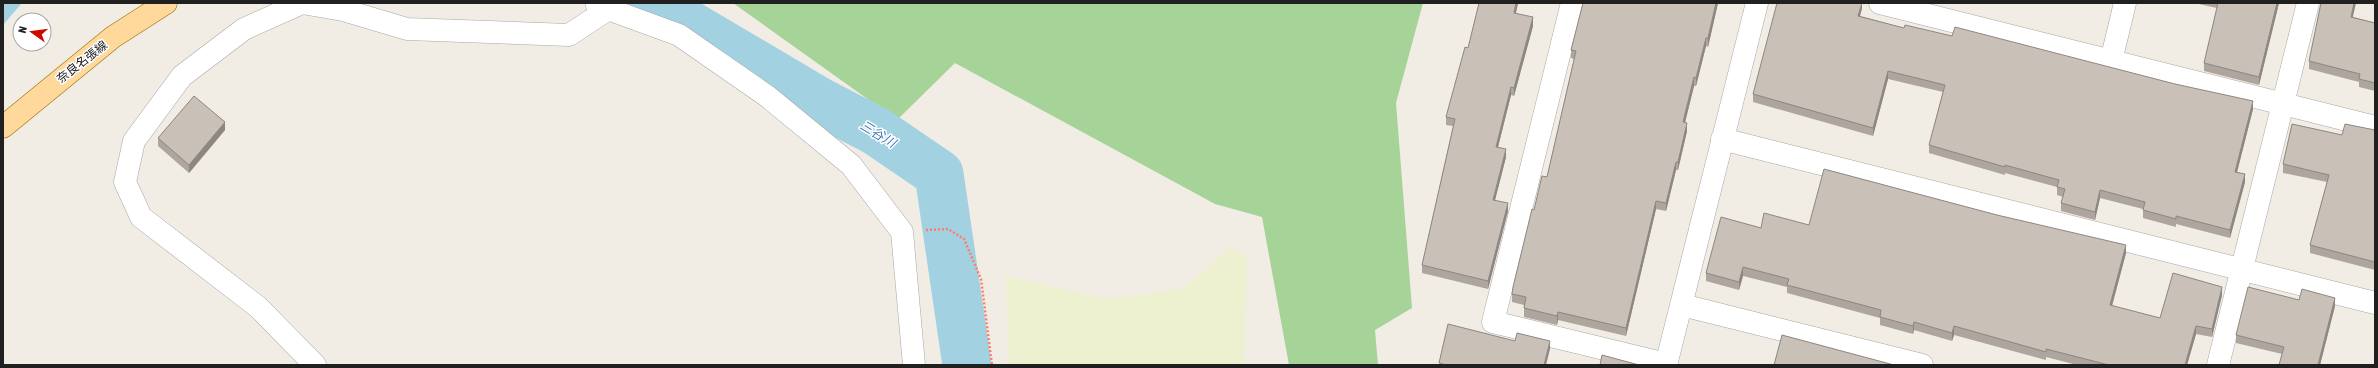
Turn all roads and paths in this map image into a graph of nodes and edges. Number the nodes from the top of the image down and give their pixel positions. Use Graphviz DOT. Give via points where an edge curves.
graph roads {
  1 [pos="166,3"];
  2 [pos="1572,3"];
  3 [pos="1757,3"];
  4 [pos="1880,3"];
  5 [pos="2125,3"];
  6 [pos="2308,3"];
  7 [pos="601,6"];
  8 [pos="1940,10"];
  9 [pos="2111,60"];
  10 [pos="2284,104"];
  11 [pos="3,127"];
  12 [pos="2375,127"];
  13 [pos="1722,139"];
  14 [pos="948,229"];
  15 [pos="2242,270"];
  16 [pos="2375,303"];
  17 [pos="1682,305"];
  18 [pos="315,365"];
  19 [pos="914,365"];
  20 [pos="992,365"];
  21 [pos="1666,365"];
  22 [pos="1922,365"];
  23 [pos="2218,365"];
  1 -- 11 [label="main road, 奈良名張線" via="114,37"];
  2 -- 21 [label="street" via="1493,322"];
  3 -- 13 [label="street"];
  4 -- 8 [label="street"];
  5 -- 9 [label="street"];
  6 -- 10 [label="street"];
  7 -- 18 [label="street" via="569,35 407,29 343,10 302,3 244,29 182,76 134,141 125,182 140,217 258,307"];
  7 -- 19 [label="street" via="679,35 767,96 851,165 902,232"];
  8 -- 9 [label="street"];
  9 -- 10 [label="street"];
  10 -- 12 [label="street"];
  10 -- 15 [label="street"];
  13 -- 15 [label="street"];
  13 -- 17 [label="street"];
  14 -- 20 [label="path" via="964,239 981,279"];
  15 -- 16 [label="street"];
  15 -- 23 [label="street"];
  17 -- 21 [label="street"];
  17 -- 22 [label="street"];
}
